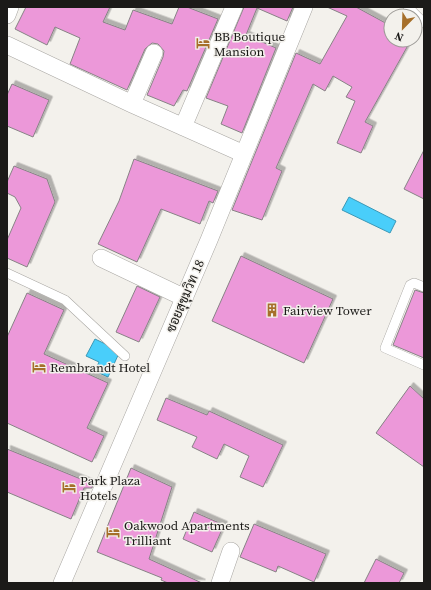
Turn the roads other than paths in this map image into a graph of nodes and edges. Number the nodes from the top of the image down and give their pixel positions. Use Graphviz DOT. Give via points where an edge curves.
graph roads {
  1 [pos="10,7"];
  2 [pos="234,7"];
  3 [pos="304,7"];
  4 [pos="408,7"];
  5 [pos="7,15"];
  6 [pos="424,23"];
  7 [pos="7,45"];
  8 [pos="154,53"];
  9 [pos="132,104"];
  10 [pos="183,127"];
  11 [pos="244,154"];
  12 [pos="101,258"];
  13 [pos="7,273"];
  14 [pos="424,287"];
  15 [pos="185,298"];
  16 [pos="125,356"];
  17 [pos="424,365"];
  18 [pos="231,551"];
  19 [pos="62,583"];
  20 [pos="220,583"];
  1 -- 5 [label="street"];
  2 -- 10 [label="street"];
  3 -- 11 [label="street, ซอยสุขุมวิท 18"];
  4 -- 6 [label="lane"];
  7 -- 9 [label="street"];
  8 -- 9 [label="street"];
  9 -- 10 [label="street"];
  10 -- 11 [label="street"];
  11 -- 15 [label="street, ซอยสุขุมวิท 18"];
  12 -- 15 [label="street"];
  13 -- 16 [label="lane" via="65,300"];
  14 -- 17 [label="lane" via="414,283 410,285 385,348"];
  15 -- 19 [label="street, ซอยสุขุมวิท 18"];
  18 -- 20 [label="street"];
}
